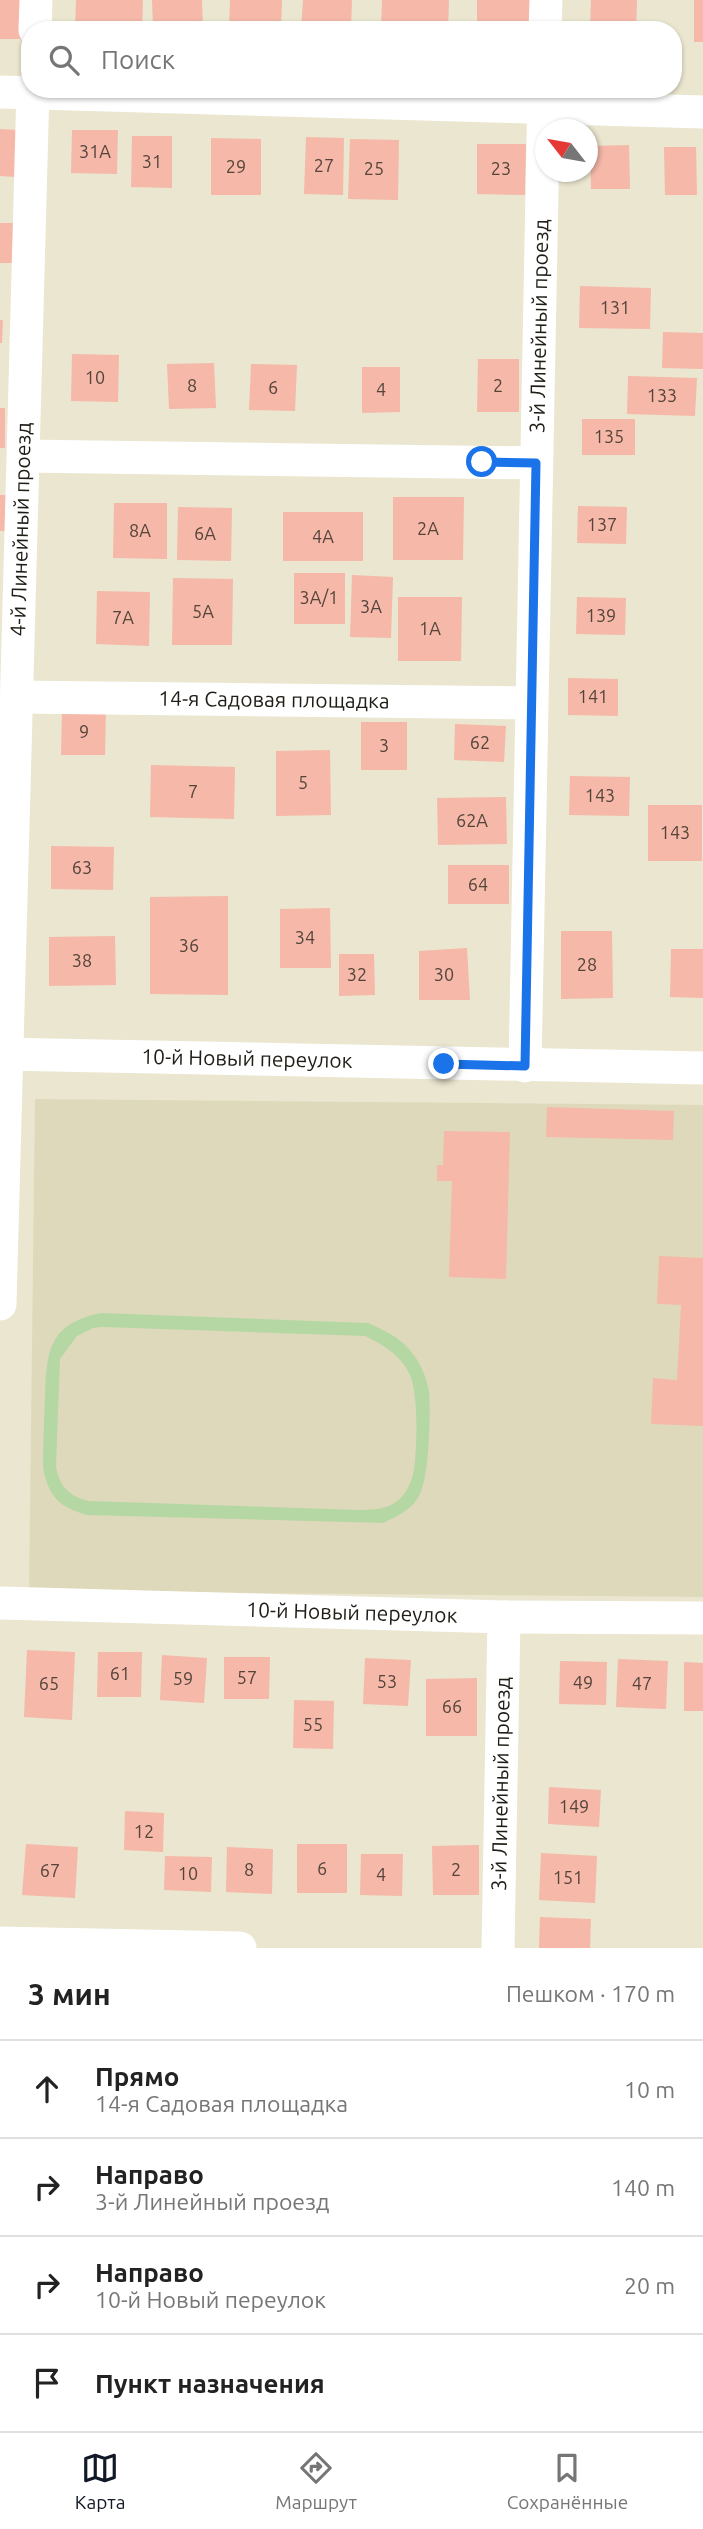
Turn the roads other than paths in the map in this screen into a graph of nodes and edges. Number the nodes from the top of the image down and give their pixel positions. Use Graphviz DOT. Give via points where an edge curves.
graph roads {
  1 [pos="36,0"];
  2 [pos="546,0"];
  3 [pos="35,21"];
  4 [pos="545,21"];
  5 [pos="21,91"];
  6 [pos="0,92"];
  7 [pos="33,98"];
  8 [pos="544,98"];
  9 [pos="703,112"];
  10 [pos="24,456"];
  11 [pos="536,463"];
  12 [pos="17,697"];
  13 [pos="531,703"];
  14 [pos="4,1055"];
  15 [pos="525,1066"];
  16 [pos="703,1068"];
  17 [pos="0,1304"];
  18 [pos="0,1603"];
  19 [pos="505,1617"];
  20 [pos="703,1618"];
  21 [pos="0,1943"];
  22 [pos="240,1948"];
  23 [pos="498,1948"];
  1 -- 3 [label="street"];
  2 -- 4 [label="street"];
  5 -- 6 [label="street"];
  7 -- 10 [label="street, 4-й Линейный проезд"];
  8 -- 9 [label="street"];
  8 -- 11 [label="street, 3-й Линейный проезд"];
  10 -- 11 [label="street"];
  10 -- 12 [label="street, 4-й Линейный проезд"];
  11 -- 13 [label="street, 3-й Линейный проезд"];
  12 -- 13 [label="street, 14-я Садовая площадка"];
  12 -- 14 [label="street, 4-й Линейный проезд"];
  13 -- 15 [label="street, 3-й Линейный проезд"];
  14 -- 15 [label="street, 10-й Новый переулок"];
  14 -- 17 [label="street, 4-й Линейный проезд"];
  15 -- 16 [label="street, 10-й Новый переулок"];
  18 -- 19 [label="street, 10-й Новый переулок"];
  19 -- 20 [label="street, 10-й Новый переулок"];
  19 -- 23 [label="street, 3-й Линейный проезд"];
  21 -- 22 [label="street"];
}
